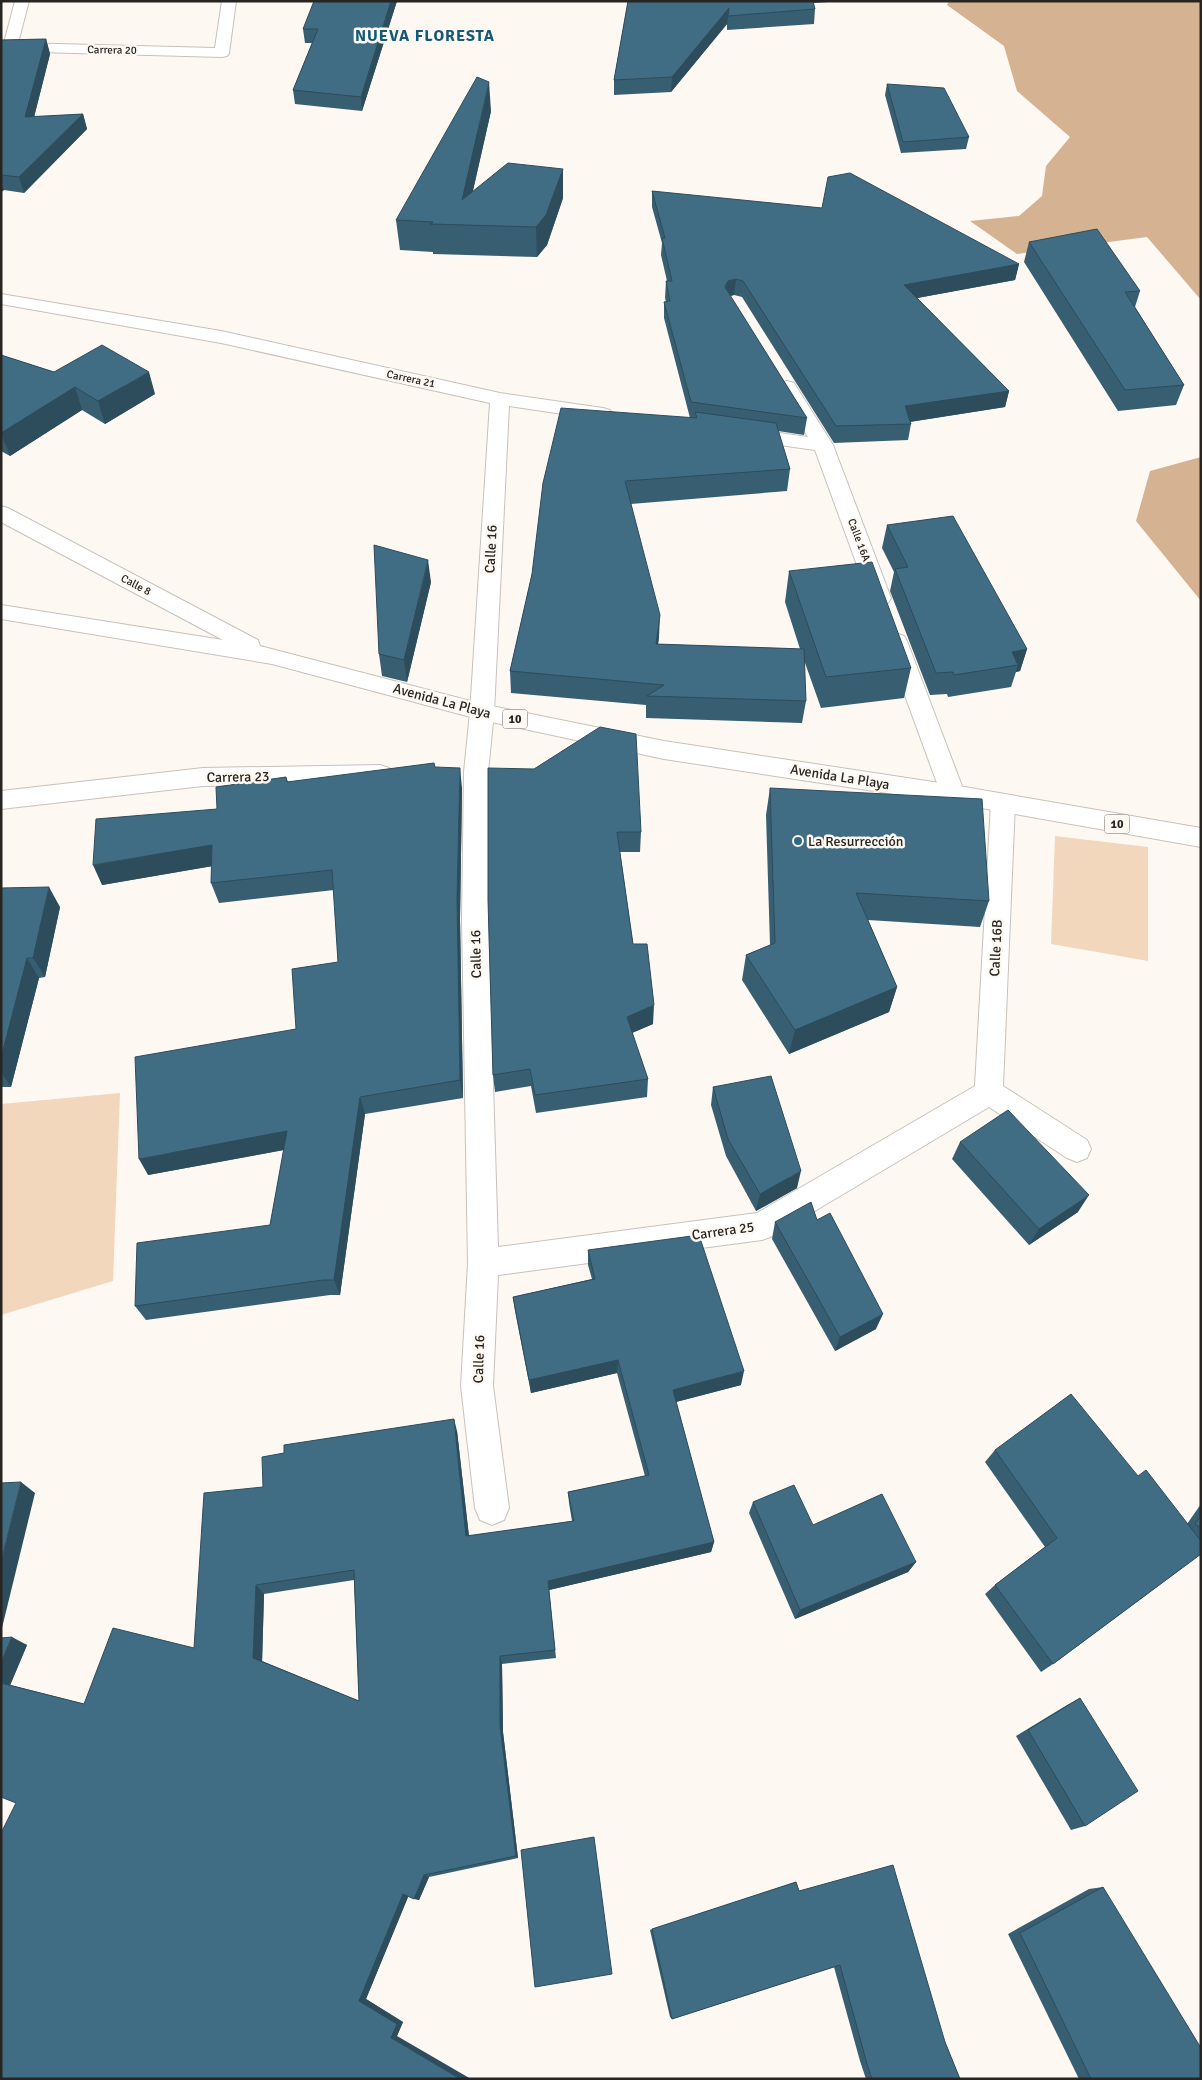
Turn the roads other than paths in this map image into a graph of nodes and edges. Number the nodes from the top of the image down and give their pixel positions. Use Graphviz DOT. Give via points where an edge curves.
graph roads {
  1 [pos="22,1"];
  2 [pos="229,1"];
  3 [pos="6,47"];
  4 [pos="1,298"];
  5 [pos="776,369"];
  6 [pos="500,399"];
  7 [pos="618,416"];
  8 [pos="725,431"];
  9 [pos="823,445"];
  10 [pos="1,513"];
  11 [pos="1,612"];
  12 [pos="272,656"];
  13 [pos="482,712"];
  14 [pos="398,774"];
  15 [pos="953,794"];
  16 [pos="1,800"];
  17 [pos="1003,803"];
  18 [pos="1201,838"];
  19 [pos="988,1092"];
  20 [pos="1077,1149"];
  21 [pos="483,1263"];
  22 [pos="492,1508"];
  1 -- 3 [label="street"];
  2 -- 3 [label="street, Carrera 20" via="222,53"];
  4 -- 6 [label="street, Carrera 21" via="221,337"];
  5 -- 9 [label="street, Calle 16A"];
  6 -- 7 [label="street, Carrera 21"];
  6 -- 13 [label="street, Calle 16"];
  8 -- 9 [label="street"];
  9 -- 15 [label="street, Calle 16A"];
  10 -- 12 [label="street, Calle 8"];
  11 -- 12 [label="street, Avenida La Playa / 10"];
  12 -- 13 [label="street, Avenida La Playa / 10"];
  13 -- 15 [label="street, Avenida La Playa / 10" via="664,750"];
  13 -- 21 [label="street, Calle 16" via="466,773 475,919"];
  14 -- 16 [label="street, Carrera 23" via="203,777"];
  15 -- 17 [label="street, Avenida La Playa / 10"];
  17 -- 18 [label="street, Avenida La Playa / 10"];
  17 -- 19 [label="street, Calle 16B"];
  19 -- 20 [label="street"];
  19 -- 21 [label="street, Carrera 25" via="762,1226"];
  21 -- 22 [label="street, Calle 16" via="477,1386"];
}
